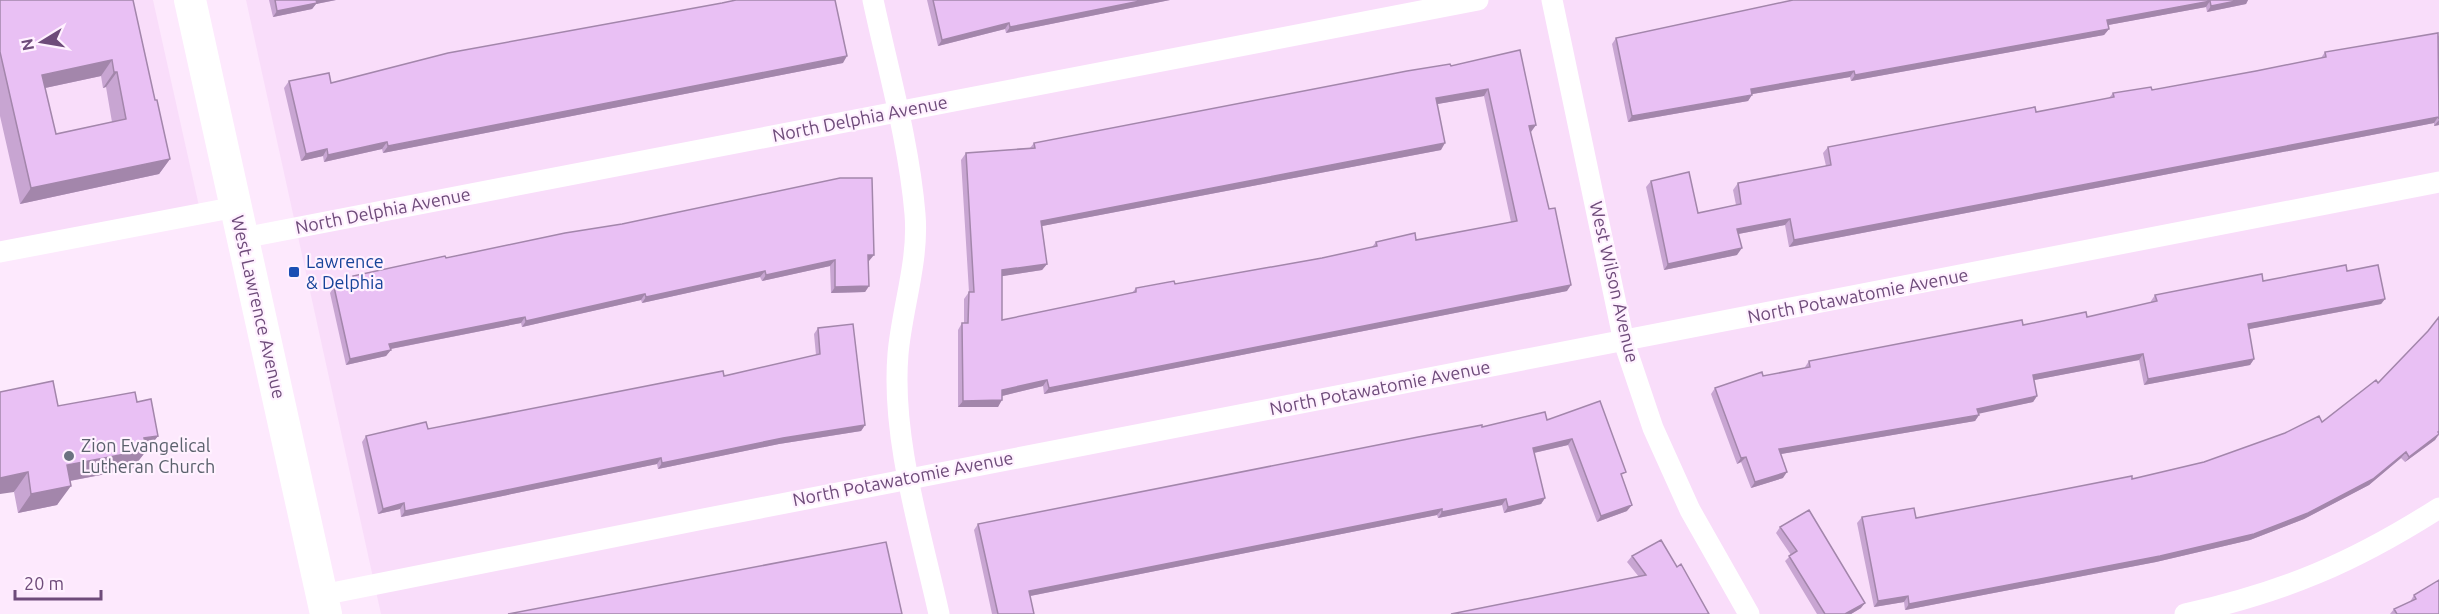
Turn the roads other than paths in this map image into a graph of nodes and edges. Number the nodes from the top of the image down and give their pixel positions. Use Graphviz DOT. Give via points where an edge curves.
graph roads {
  1 [pos="190,0"];
  2 [pos="873,0"];
  3 [pos="1478,0"];
  4 [pos="1552,0"];
  5 [pos="897,112"];
  6 [pos="2439,182"];
  7 [pos="236,207"];
  8 [pos="243,238"];
  9 [pos="0,252"];
  10 [pos="1624,342"];
  11 [pos="908,478"];
  12 [pos="2439,508"];
  13 [pos="324,604"];
  14 [pos="939,614"];
  15 [pos="1749,614"];
  16 [pos="2185,614"];
  1 -- 7 [label="main road, West Lawrence Avenue"];
  2 -- 5 [label="street"];
  3 -- 5 [label="street, North Delphia Avenue"];
  4 -- 10 [label="street, West Wilson Avenue"];
  5 -- 8 [label="street, North Delphia Avenue"];
  5 -- 11 [label="street" via="916,217 898,354 898,404"];
  6 -- 10 [label="street, North Potawatomie Avenue"];
  7 -- 8 [label="main road, West Lawrence Avenue"];
  7 -- 9 [label="street"];
  8 -- 13 [label="main road, West Lawrence Avenue"];
  10 -- 11 [label="street, North Potawatomie Avenue"];
  10 -- 15 [label="street, West Wilson Avenue" via="1657,439 1690,510"];
  11 -- 13 [label="street, North Potawatomie Avenue"];
  11 -- 14 [label="street"];
  12 -- 16 [label="street" via="2388,541 2321,574 2247,600"];
}
